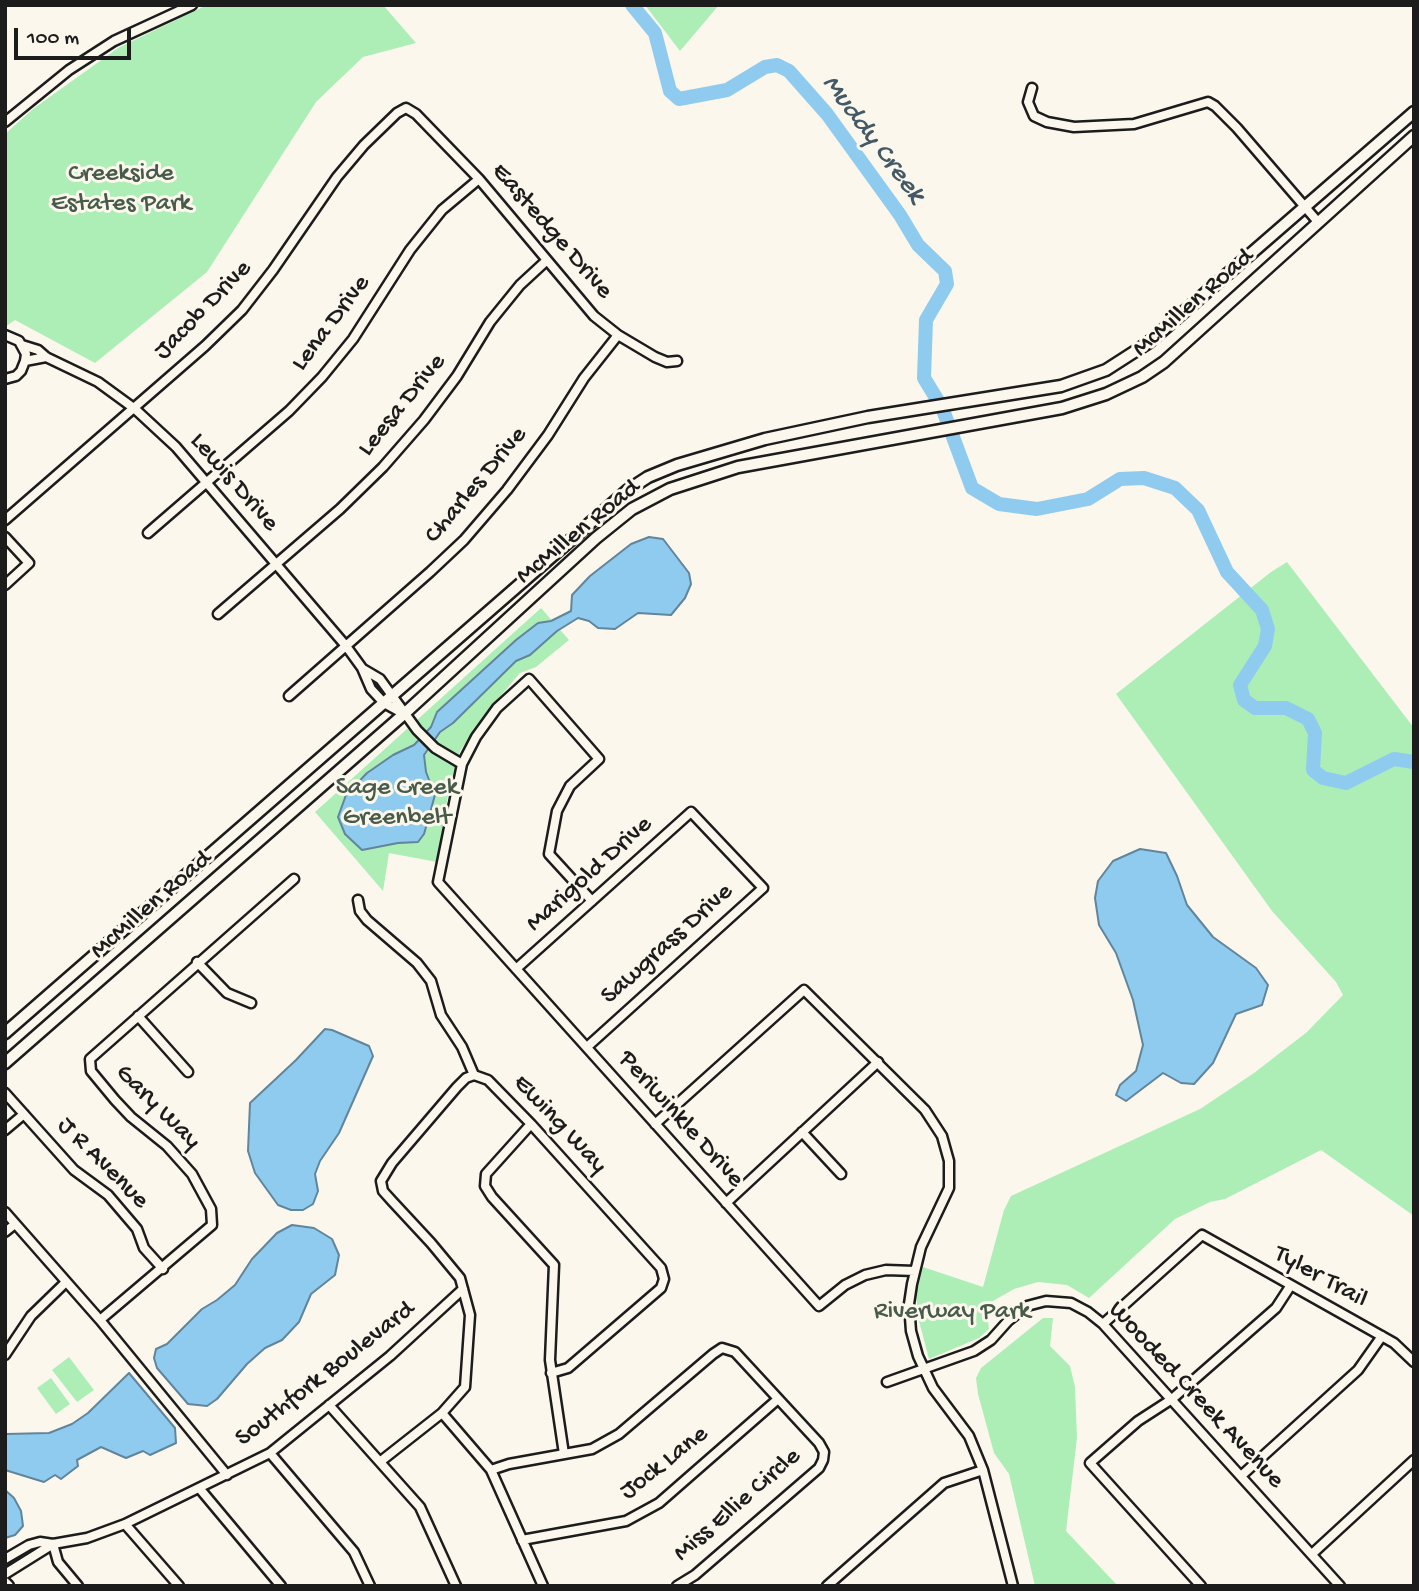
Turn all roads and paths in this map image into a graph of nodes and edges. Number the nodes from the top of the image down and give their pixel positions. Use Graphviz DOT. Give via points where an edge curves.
graph roads {
  1 [pos="192,5"];
  2 [pos="1032,88"];
  3 [pos="407,108"];
  4 [pos="1414,112"];
  5 [pos="5,122"];
  6 [pos="1414,136"];
  7 [pos="479,179"];
  8 [pos="1306,208"];
  9 [pos="1318,222"];
  10 [pos="546,261"];
  11 [pos="5,335"];
  12 [pos="618,335"];
  13 [pos="22,345"];
  14 [pos="46,357"];
  15 [pos="25,361"];
  16 [pos="677,361"];
  17 [pos="5,379"];
  18 [pos="135,409"];
  19 [pos="206,483"];
  20 [pos="5,520"];
  21 [pos="148,533"];
  22 [pos="5,537"];
  23 [pos="276,564"];
  24 [pos="5,585"];
  25 [pos="218,614"];
  26 [pos="346,646"];
  27 [pos="362,668"];
  28 [pos="393,695"];
  29 [pos="289,696"];
  30 [pos="384,703"];
  31 [pos="404,714"];
  32 [pos="462,764"];
  33 [pos="691,812"];
  34 [pos="294,879"];
  35 [pos="358,900"];
  36 [pos="592,901"];
  37 [pos="197,962"];
  38 [pos="516,969"];
  39 [pos="251,1003"];
  40 [pos="138,1016"];
  41 [pos="5,1033"];
  42 [pos="587,1047"];
  43 [pos="878,1062"];
  44 [pos="5,1063"];
  45 [pos="188,1072"];
  46 [pos="474,1075"];
  47 [pos="5,1093"];
  48 [pos="24,1114"];
  49 [pos="531,1124"];
  50 [pos="655,1124"];
  51 [pos="5,1130"];
  52 [pos="802,1132"];
  53 [pos="841,1174"];
  54 [pos="726,1203"];
  55 [pos="5,1212"];
  56 [pos="15,1224"];
  57 [pos="5,1232"];
  58 [pos="163,1269"];
  59 [pos="915,1271"];
  60 [pos="66,1282"];
  61 [pos="1291,1285"];
  62 [pos="463,1289"];
  63 [pos="100,1320"];
  64 [pos="1103,1324"];
  65 [pos="1382,1336"];
  66 [pos="5,1355"];
  67 [pos="1414,1362"];
  68 [pos="924,1369"];
  69 [pos="551,1373"];
  70 [pos="887,1382"];
  71 [pos="779,1399"];
  72 [pos="1172,1399"];
  73 [pos="329,1405"];
  74 [pos="442,1413"];
  75 [pos="270,1453"];
  76 [pos="564,1454"];
  77 [pos="1414,1460"];
  78 [pos="381,1461"];
  79 [pos="491,1470"];
  80 [pos="984,1470"];
  81 [pos="227,1475"];
  82 [pos="1241,1476"];
  83 [pos="200,1489"];
  84 [pos="125,1524"];
  85 [pos="522,1540"];
  86 [pos="53,1544"];
  87 [pos="1312,1554"];
  88 [pos="5,1559"];
  89 [pos="5,1574"];
  90 [pos="78,1586"];
  91 [pos="179,1586"];
  92 [pos="281,1586"];
  93 [pos="370,1586"];
  94 [pos="456,1586"];
  95 [pos="543,1586"];
  96 [pos="677,1586"];
  97 [pos="827,1586"];
  98 [pos="1013,1586"];
  99 [pos="1201,1586"];
  100 [pos="1340,1586"];
  1 -- 5 [label="street" via="114,41"];
  2 -- 8 [label="street" via="1028,102 1034,116 1074,127 1134,124 1208,102 1237,128"];
  3 -- 7 [label="street, Eastedge Drive"];
  3 -- 18 [label="street, Jacob Drive" via="364,145 337,177 242,310"];
  4 -- 8 [label="main road, McMillen Road"];
  6 -- 9 [label="main road, McMillen Road"];
  7 -- 10 [label="street, Eastedge Drive"];
  7 -- 19 [label="street, Lena Drive" via="442,210 410,250 353,339 322,377"];
  8 -- 9 [label="street"];
  8 -- 28 [label="main road, McMillen Road" via="1148,343 1106,370 1061,386 868,417 765,439 648,477 603,510"];
  9 -- 31 [label="main road, McMillen Road" via="1156,369 1105,394 1062,408 738,467 670,489 632,509"];
  10 -- 12 [label="street, Eastedge Drive" via="580,301"];
  10 -- 23 [label="street, Leesa Drive" via="520,285 424,420 383,467"];
  11 -- 13 [label="street, Lewis Drive"];
  12 -- 16 [label="street, Eastedge Drive" via="655,357"];
  12 -- 26 [label="street, Charles Drive" via="507,490 464,540"];
  13 -- 14 [label="street, Lewis Drive"];
  13 -- 15 [label="street"];
  14 -- 15 [label="street"];
  14 -- 18 [label="street, Lewis Drive" via="98,382"];
  15 -- 17 [label="street" via="16,376"];
  18 -- 19 [label="street, Lewis Drive"];
  18 -- 20 [label="street, Jacob Drive"];
  19 -- 21 [label="street, Lena Drive"];
  19 -- 23 [label="street, Lewis Drive"];
  22 -- 24 [label="street" via="29,564"];
  23 -- 25 [label="street, Leesa Drive"];
  23 -- 26 [label="street, Lewis Drive"];
  26 -- 27 [label="street, Lewis Drive"];
  26 -- 29 [label="street, Charles Drive"];
  27 -- 28 [label="street, Lewis Drive" via="380,679"];
  27 -- 30 [label="street, Lewis Drive" via="371,689"];
  28 -- 30 [label="main road, McMillen Road"];
  28 -- 31 [label="street, Lewis Drive"];
  30 -- 31 [label="street, Lewis Drive"];
  30 -- 41 [label="main road, McMillen Road"];
  31 -- 32 [label="street, Lewis Drive" via="435,748"];
  31 -- 44 [label="main road, McMillen Road"];
  32 -- 36 [label="street" via="496,708 529,679 599,760 570,786 557,811 549,854"];
  32 -- 38 [label="street, Periwinkle Drive" via="438,882"];
  33 -- 36 [label="street, Marigold Drive"];
  33 -- 42 [label="street, Sawgrass Drive" via="763,888"];
  34 -- 37 [label="street, Gary Way"];
  35 -- 46 [label="street" via="368,920 431,981 441,1015"];
  36 -- 38 [label="street, Marigold Drive"];
  37 -- 39 [label="street" via="227,993"];
  37 -- 40 [label="street, Gary Way"];
  38 -- 42 [label="street, Periwinkle Drive"];
  40 -- 45 [label="street"];
  40 -- 58 [label="street, Gary Way" via="90,1059 91,1071 131,1118 183,1162 211,1209 212,1225"];
  42 -- 50 [label="street, Periwinkle Drive"];
  43 -- 50 [label="street" via="804,990"];
  43 -- 52 [label="street"];
  43 -- 59 [label="street" via="925,1110 942,1136 949,1161 948,1188"];
  46 -- 49 [label="street, Ewing Way" via="488,1080"];
  46 -- 62 [label="street, Ewing Way" via="457,1087 381,1181 383,1191 455,1272"];
  47 -- 48 [label="street, J R Avenue"];
  48 -- 51 [label="street"];
  48 -- 58 [label="street, J R Avenue" via="74,1170 108,1195 137,1228 144,1248"];
  49 -- 69 [label="street" via="486,1174 485,1186 554,1265"];
  49 -- 69 [label="street, Ewing Way" via="661,1268 664,1279 661,1288 568,1368"];
  50 -- 54 [label="street, Periwinkle Drive"];
  52 -- 53 [label="street"];
  52 -- 54 [label="street"];
  54 -- 59 [label="street, Periwinkle Drive" via="819,1306 865,1275"];
  55 -- 56 [label="street"];
  56 -- 57 [label="street"];
  56 -- 60 [label="street"];
  58 -- 63 [label="street, Gary Way"];
  59 -- 68 [label="street" via="909,1304 911,1331"];
  60 -- 63 [label="street"];
  60 -- 66 [label="street" via="32,1316"];
  61 -- 64 [label="street, Tyler Trail" via="1202,1235"];
  61 -- 65 [label="street, Tyler Trail"];
  61 -- 72 [label="street" via="1276,1308"];
  62 -- 73 [label="street, Southfork Boulevard"];
  62 -- 74 [label="street, Ewing Way" via="470,1315 465,1387"];
  63 -- 81 [label="street"];
  64 -- 68 [label="street, Wooded Creek Avenue" via="1071,1303 1046,1301 1027,1306 974,1351"];
  64 -- 72 [label="street, Wooded Creek Avenue"];
  65 -- 67 [label="street, Tyler Trail"];
  65 -- 82 [label="street" via="1358,1370"];
  68 -- 70 [label="street, Wooded Creek Avenue"];
  68 -- 80 [label="street" via="969,1436"];
  69 -- 76 [label="street"];
  71 -- 76 [label="street, Miss Ellie Circle" via="735,1352 722,1348 619,1434 592,1449"];
  71 -- 85 [label="street, Jock Lane" via="659,1503 626,1521"];
  71 -- 96 [label="street, Miss Ellie Circle" via="819,1443 824,1452 819,1468"];
  72 -- 82 [label="street, Wooded Creek Avenue"];
  72 -- 99 [label="street" via="1138,1421 1090,1463"];
  73 -- 75 [label="street, Southfork Boulevard"];
  73 -- 78 [label="street"];
  74 -- 78 [label="street, Ewing Way"];
  74 -- 79 [label="street"];
  75 -- 81 [label="street, Southfork Boulevard"];
  75 -- 93 [label="street" via="354,1552"];
  76 -- 79 [label="street, Miss Ellie Circle"];
  77 -- 87 [label="street"];
  78 -- 94 [label="street" via="419,1507"];
  79 -- 85 [label="street"];
  80 -- 97 [label="street" via="944,1483"];
  80 -- 98 [label="street"];
  81 -- 83 [label="street, Southfork Boulevard"];
  82 -- 87 [label="street, Wooded Creek Avenue"];
  83 -- 84 [label="street, Southfork Boulevard"];
  83 -- 92 [label="street"];
  84 -- 86 [label="street, Southfork Boulevard"];
  84 -- 91 [label="street"];
  85 -- 95 [label="street"];
  86 -- 88 [label="street, Southfork Boulevard" via="29,1545"];
  86 -- 89 [label="street, Southfork Boulevard"];
  86 -- 90 [label="street" via="58,1562"];
  87 -- 100 [label="street, Wooded Creek Avenue"];
}
